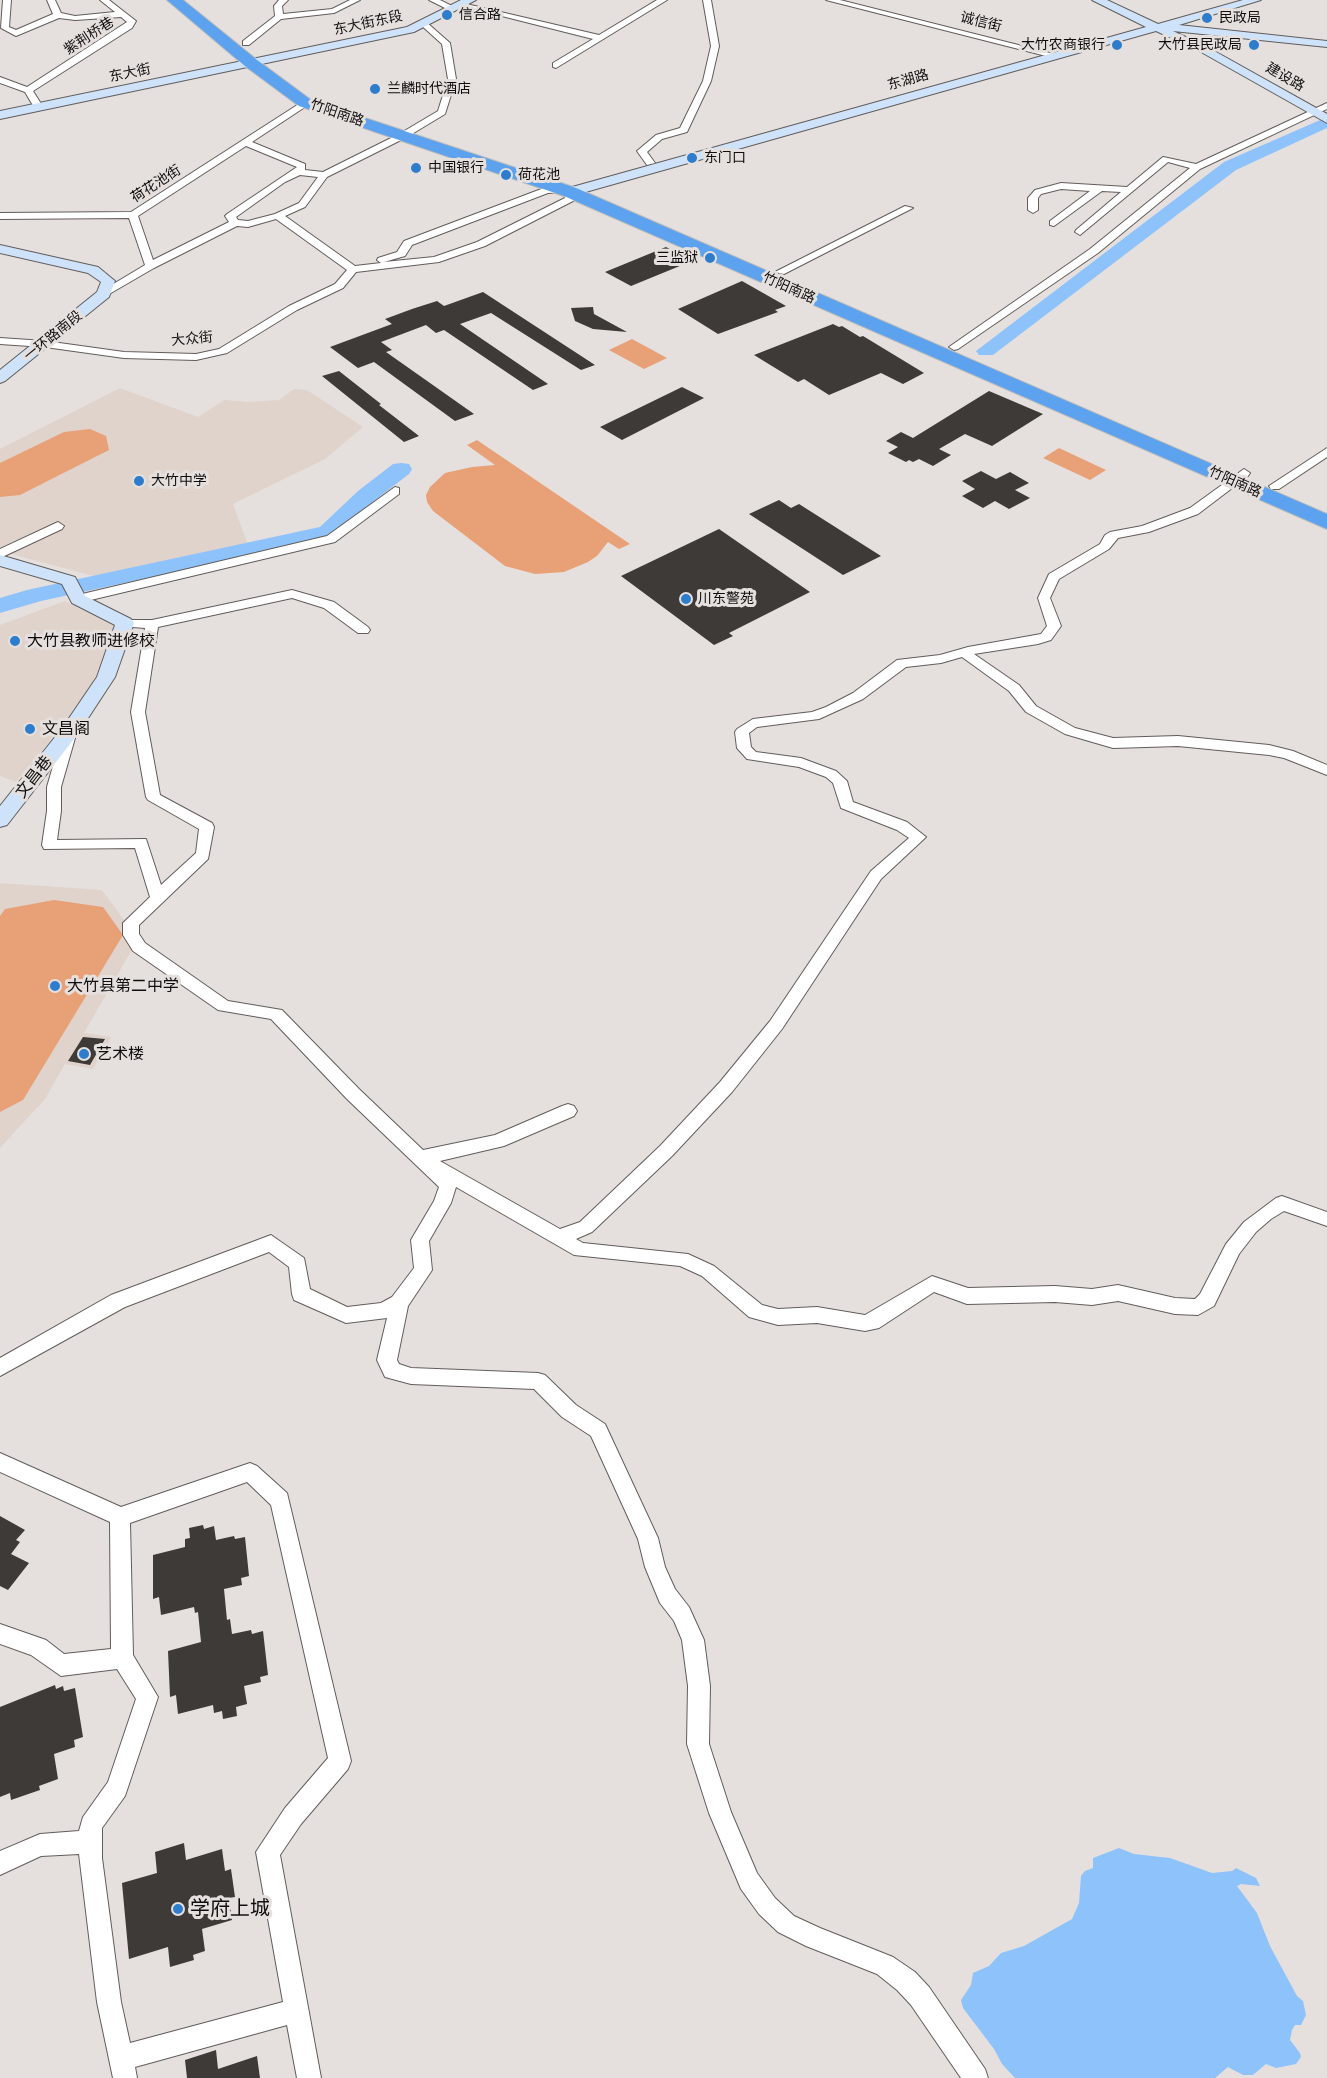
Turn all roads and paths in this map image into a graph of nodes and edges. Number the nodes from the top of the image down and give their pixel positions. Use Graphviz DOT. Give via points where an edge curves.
graph roads {
  1 [pos="7,0"];
  2 [pos="51,0"];
  3 [pos="104,0"];
  4 [pos="174,0"];
  5 [pos="194,0"];
  6 [pos="284,0"];
  7 [pos="356,0"];
  8 [pos="433,0"];
  9 [pos="663,0"];
  10 [pos="706,0"];
  11 [pos="830,0"];
  12 [pos="1098,0"];
  13 [pos="1108,0"];
  14 [pos="1243,0"];
  15 [pos="1255,0"];
  16 [pos="462,4"];
  17 [pos="122,14"];
  18 [pos="58,15"];
  19 [pos="279,17"];
  20 [pos="425,24"];
  21 [pos="1159,25"];
  22 [pos="2,27"];
  23 [pos="601,38"];
  24 [pos="246,43"];
  25 [pos="1327,44"];
  26 [pos="1051,54"];
  27 [pos="258,62"];
  28 [pos="556,65"];
  29 [pos="0,80"];
  30 [pos="28,90"];
  31 [pos="305,103"];
  32 [pos="38,107"];
  33 [pos="1323,113"];
  34 [pos="0,115"];
  35 [pos="410,132"];
  36 [pos="245,142"];
  37 [pos="650,163"];
  38 [pos="1197,166"];
  39 [pos="299,172"];
  40 [pos="324,176"];
  41 [pos="1101,187"];
  42 [pos="573,188"];
  43 [pos="1129,190"];
  44 [pos="908,208"];
  45 [pos="1033,210"];
  46 [pos="133,215"];
  47 [pos="0,216"];
  48 [pos="278,216"];
  49 [pos="235,223"];
  50 [pos="1054,223"];
  51 [pos="1080,232"];
  52 [pos="0,249"];
  53 [pos="150,266"];
  54 [pos="353,269"];
  55 [pos="780,272"];
  56 [pos="104,294"];
  57 [pos="0,340"];
  58 [pos="45,344"];
  59 [pos="954,347"];
  60 [pos="0,378"];
  61 [pos="1327,452"];
  62 [pos="1238,477"];
  63 [pos="1275,486"];
  64 [pos="395,491"];
  65 [pos="1327,509"];
  66 [pos="1327,522"];
  67 [pos="58,526"];
  68 [pos="0,554"];
  69 [pos="0,560"];
  70 [pos="78,599"];
  71 [pos="125,623"];
  72 [pos="152,624"];
  73 [pos="363,630"];
  74 [pos="964,652"];
  75 [pos="70,731"];
  76 [pos="1327,770"];
  77 [pos="0,819"];
  78 [pos="158,899"];
  79 [pos="567,1111"];
  80 [pos="420,1158"];
  81 [pos="1327,1219"];
  82 [pos="558,1239"];
  83 [pos="399,1302"];
  84 [pos="0,1368"];
  85 [pos="0,1462"];
  86 [pos="120,1517"];
  87 [pos="0,1634"];
  88 [pos="122,1658"];
  89 [pos="91,1842"];
  90 [pos="0,1863"];
  91 [pos="295,2012"];
  92 [pos="123,2068"];
  93 [pos="309,2078"];
  94 [pos="976,2078"];
  1 -- 22 [label="street"];
  2 -- 18 [label="street"];
  3 -- 17 [label="street, 紫荆桥巷"];
  4 -- 27 [label="highway"];
  5 -- 24 [label="highway"];
  6 -- 19 [label="street" via="278,6"];
  7 -- 19 [label="street" via="334,11"];
  8 -- 16 [label="street"];
  9 -- 23 [label="street"];
  10 -- 37 [label="street" via="715,45 707,81 684,130 659,137 642,151"];
  11 -- 26 [label="street, 诚信街"];
  12 -- 21 [label="street, 建设路"];
  13 -- 21 [label="street, 建设路"];
  14 -- 21 [label="street, 东湖路"];
  15 -- 21 [label="street, 东湖路"];
  16 -- 20 [label="street, 东大街东段"];
  16 -- 23 [label="street"];
  17 -- 18 [label="street" via="75,18"];
  17 -- 30 [label="street, 紫荆桥巷" via="132,21 129,27"];
  18 -- 22 [label="street" via="16,33"];
  19 -- 24 [label="street"];
  20 -- 27 [label="street, 东大街东段"];
  20 -- 35 [label="street" via="446,43 452,79 442,112"];
  21 -- 25 [label="street"];
  21 -- 26 [label="street, 东湖路"];
  21 -- 33 [label="street, 建设路"];
  23 -- 28 [label="street"];
  24 -- 27 [label="highway"];
  26 -- 37 [label="street, 东湖路"];
  26 -- 42 [label="street, 东湖路"];
  27 -- 31 [label="highway, 竹阳南路"];
  27 -- 32 [label="street, 东大街"];
  27 -- 35 [label="highway, 竹阳南路" via="318,97"];
  29 -- 30 [label="street"];
  30 -- 32 [label="street"];
  31 -- 35 [label="highway, 竹阳南路"];
  31 -- 36 [label="street, 荷花池街"];
  32 -- 34 [label="street, 东大街"];
  33 -- 38 [label="street"];
  35 -- 40 [label="street"];
  35 -- 42 [label="highway, 竹阳南路"];
  36 -- 39 [label="street" via="302,166"];
  36 -- 46 [label="street, 荷花池街"];
  37 -- 42 [label="street, 东湖路"];
  38 -- 43 [label="street" via="1166,159"];
  38 -- 59 [label="street" via="1094,251"];
  39 -- 40 [label="street"];
  39 -- 49 [label="street" via="230,216"];
  40 -- 48 [label="street" via="302,205"];
  41 -- 43 [label="street"];
  41 -- 45 [label="street" via="1061,186 1038,192 1033,198"];
  41 -- 50 [label="street"];
  42 -- 54 [label="street" via="547,190 408,243 401,254"];
  42 -- 54 [label="street" via="570,200 481,244 435,260"];
  42 -- 55 [label="highway, 竹阳南路"];
  42 -- 62 [label="highway, 竹阳南路"];
  43 -- 51 [label="street"];
  44 -- 55 [label="street"];
  46 -- 47 [label="street, 荷花池街"];
  46 -- 53 [label="street"];
  48 -- 49 [label="street" via="248,224"];
  48 -- 54 [label="street"];
  49 -- 53 [label="street"];
  52 -- 56 [label="street" via="93,270 108,281"];
  53 -- 56 [label="street"];
  54 -- 58 [label="street, 大众街" via="339,286 293,308 223,351 196,357 158,357"];
  55 -- 59 [label="highway, 竹阳南路"];
  56 -- 58 [label="street, 一环路南段"];
  57 -- 58 [label="street, 大众街"];
  58 -- 60 [label="street, 一环路南段"];
  59 -- 62 [label="highway, 竹阳南路"];
  61 -- 63 [label="street"];
  62 -- 63 [label="highway, 竹阳南路"];
  62 -- 66 [label="highway, 竹阳南路"];
  62 -- 74 [label="street" via="1194,511 1109,538 1105,546 1054,577 1044,598 1054,626 1046,637"];
  63 -- 65 [label="highway, 竹阳南路"];
  64 -- 70 [label="street" via="331,539"];
  67 -- 68 [label="street"];
  69 -- 70 [label="street" via="69,581"];
  70 -- 71 [label="street"];
  71 -- 72 [label="street"];
  71 -- 75 [label="street, 文昌巷" via="106,677"];
  72 -- 73 [label="street" via="292,594 329,605"];
  72 -- 78 [label="street" via="138,712 153,798 207,828 203,855"];
  74 -- 76 [label="street" via="1014,688 1031,709 1070,731 1113,743 1178,741 1269,750"];
  74 -- 82 [label="street" via="902,663 831,711 753,723 742,732 744,748 752,756 801,763 831,774 840,781 846,805 902,826 918,837 876,875 776,1025 726,1087 586,1227"];
  75 -- 77 [label="street, 文昌巷"];
  75 -- 78 [label="street" via="54,787 49,845 141,843"];
  78 -- 80 [label="street" via="131,923 130,935 139,947 224,1006 276,1014"];
  79 -- 80 [label="street" via="498,1141"];
  80 -- 82 [label="street"];
  80 -- 83 [label="street" via="448,1185 420,1240 423,1270"];
  81 -- 82 [label="street" via="1282,1203 1265,1214 1232,1249 1207,1300 1198,1307 1118,1293 1092,1298 1055,1294 968,1296 932,1284 865,1323 817,1315 767,1314 748,1305 696,1264 668,1257 580,1250"];
  83 -- 84 [label="street" via="383,1311 346,1315 301,1294 298,1263 271,1243 118,1301"];
  83 -- 94 [label="street" via="387,1360 392,1371 411,1376 538,1381 569,1411 598,1430 648,1538 667,1596 682,1614 693,1640 699,1686 698,1744 720,1813 749,1881 786,1924 885,1965 906,1981"];
  85 -- 86 [label="street"];
  86 -- 88 [label="street"];
  86 -- 91 [label="street" via="250,1472 280,1500 340,1761 268,1852"];
  87 -- 88 [label="street" via="38,1647 61,1665"];
  88 -- 89 [label="street" via="147,1697 117,1788 91,1825"];
  89 -- 90 [label="street" via="40,1845"];
  89 -- 92 [label="street" via="109,2002"];
  91 -- 92 [label="street"];
  91 -- 93 [label="street"];
}
